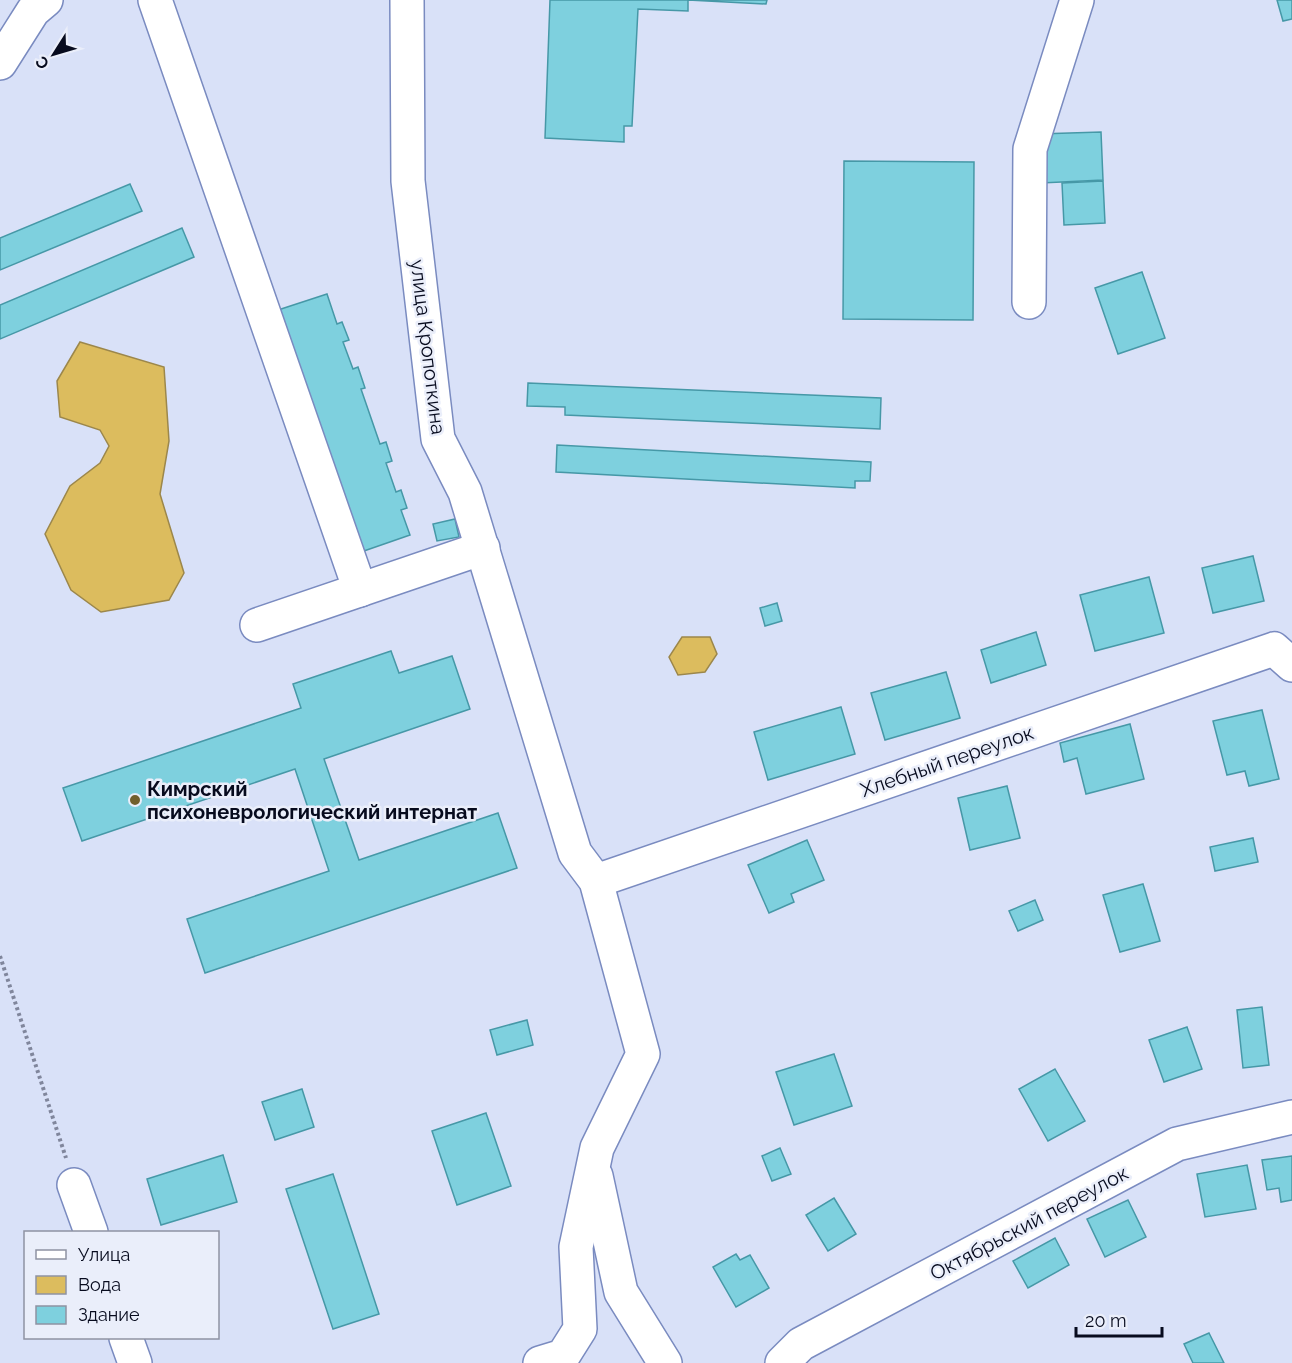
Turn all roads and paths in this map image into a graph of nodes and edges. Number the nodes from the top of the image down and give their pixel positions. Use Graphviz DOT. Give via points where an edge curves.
graph roads {
  1 [pos="46,0"];
  2 [pos="155,0"];
  3 [pos="407,0"];
  4 [pos="1077,0"];
  5 [pos="0,63"];
  6 [pos="1029,302"];
  7 [pos="483,548"];
  8 [pos="360,590"];
  9 [pos="257,626"];
  10 [pos="1292,665"];
  11 [pos="596,881"];
  12 [pos="0,956"];
  13 [pos="1292,1117"];
  14 [pos="594,1165"];
  15 [pos="74,1185"];
  16 [pos="90,1231"];
  17 [pos="126,1339"];
  18 [pos="135,1363"];
  19 [pos="540,1363"];
  20 [pos="665,1363"];
  21 [pos="782,1363"];
  1 -- 5 [label="street" via="33,11"];
  2 -- 8 [label="street"];
  3 -- 7 [label="street, улица Кропоткина" via="408,181 438,439 465,492"];
  4 -- 6 [label="street" via="1030,149"];
  7 -- 8 [label="street"];
  7 -- 11 [label="street, улица Кропоткина" via="575,853"];
  8 -- 9 [label="street"];
  10 -- 11 [label="street, Хлебный переулок" via="1274,649"];
  11 -- 14 [label="street" via="643,1054 597,1148"];
  12 -- 15 [label="path"];
  13 -- 21 [label="street, Октябрьский переулок" via="1177,1144 801,1344"];
  14 -- 19 [label="street" via="576,1247 580,1329 563,1356"];
  14 -- 20 [label="street" via="621,1292"];
  15 -- 16 [label="street"];
  17 -- 18 [label="street"];
}
